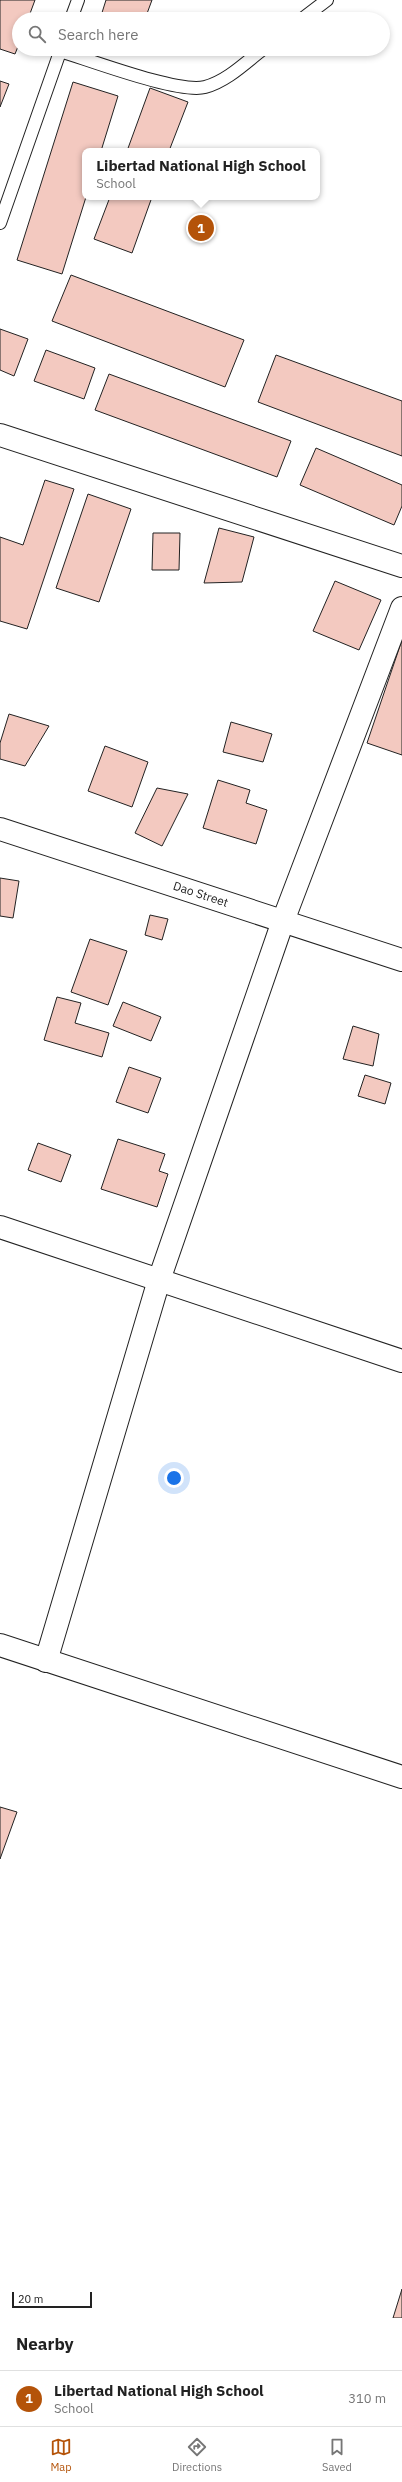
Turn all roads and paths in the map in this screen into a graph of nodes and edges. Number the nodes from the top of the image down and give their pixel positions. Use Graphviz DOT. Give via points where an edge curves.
graph roads {
  1 [pos="78,0"];
  2 [pos="327,0"];
  3 [pos="74,12"];
  4 [pos="311,12"];
  5 [pos="59,56"];
  6 [pos="80,56"];
  7 [pos="254,56"];
  8 [pos="0,223"];
  9 [pos="0,435"];
  10 [pos="402,566"];
  11 [pos="402,608"];
  12 [pos="0,829"];
  13 [pos="283,921"];
  14 [pos="402,960"];
  15 [pos="0,1227"];
  16 [pos="159,1280"];
  17 [pos="402,1360"];
  18 [pos="0,1644"];
  19 [pos="46,1661"];
  20 [pos="402,1777"];
  1 -- 3 [label="lane"];
  2 -- 4 [label="lane"];
  5 -- 8 [label="lane"];
  6 -- 7 [label="lane" via="173,86 204,88 222,80"];
  9 -- 10 [label="street"];
  11 -- 13 [label="street"];
  12 -- 13 [label="street, Dao Street"];
  13 -- 14 [label="street, Dao Street"];
  13 -- 16 [label="street"];
  15 -- 16 [label="street"];
  16 -- 17 [label="street"];
  16 -- 19 [label="street"];
  18 -- 19 [label="street"];
  19 -- 20 [label="street"];
}
